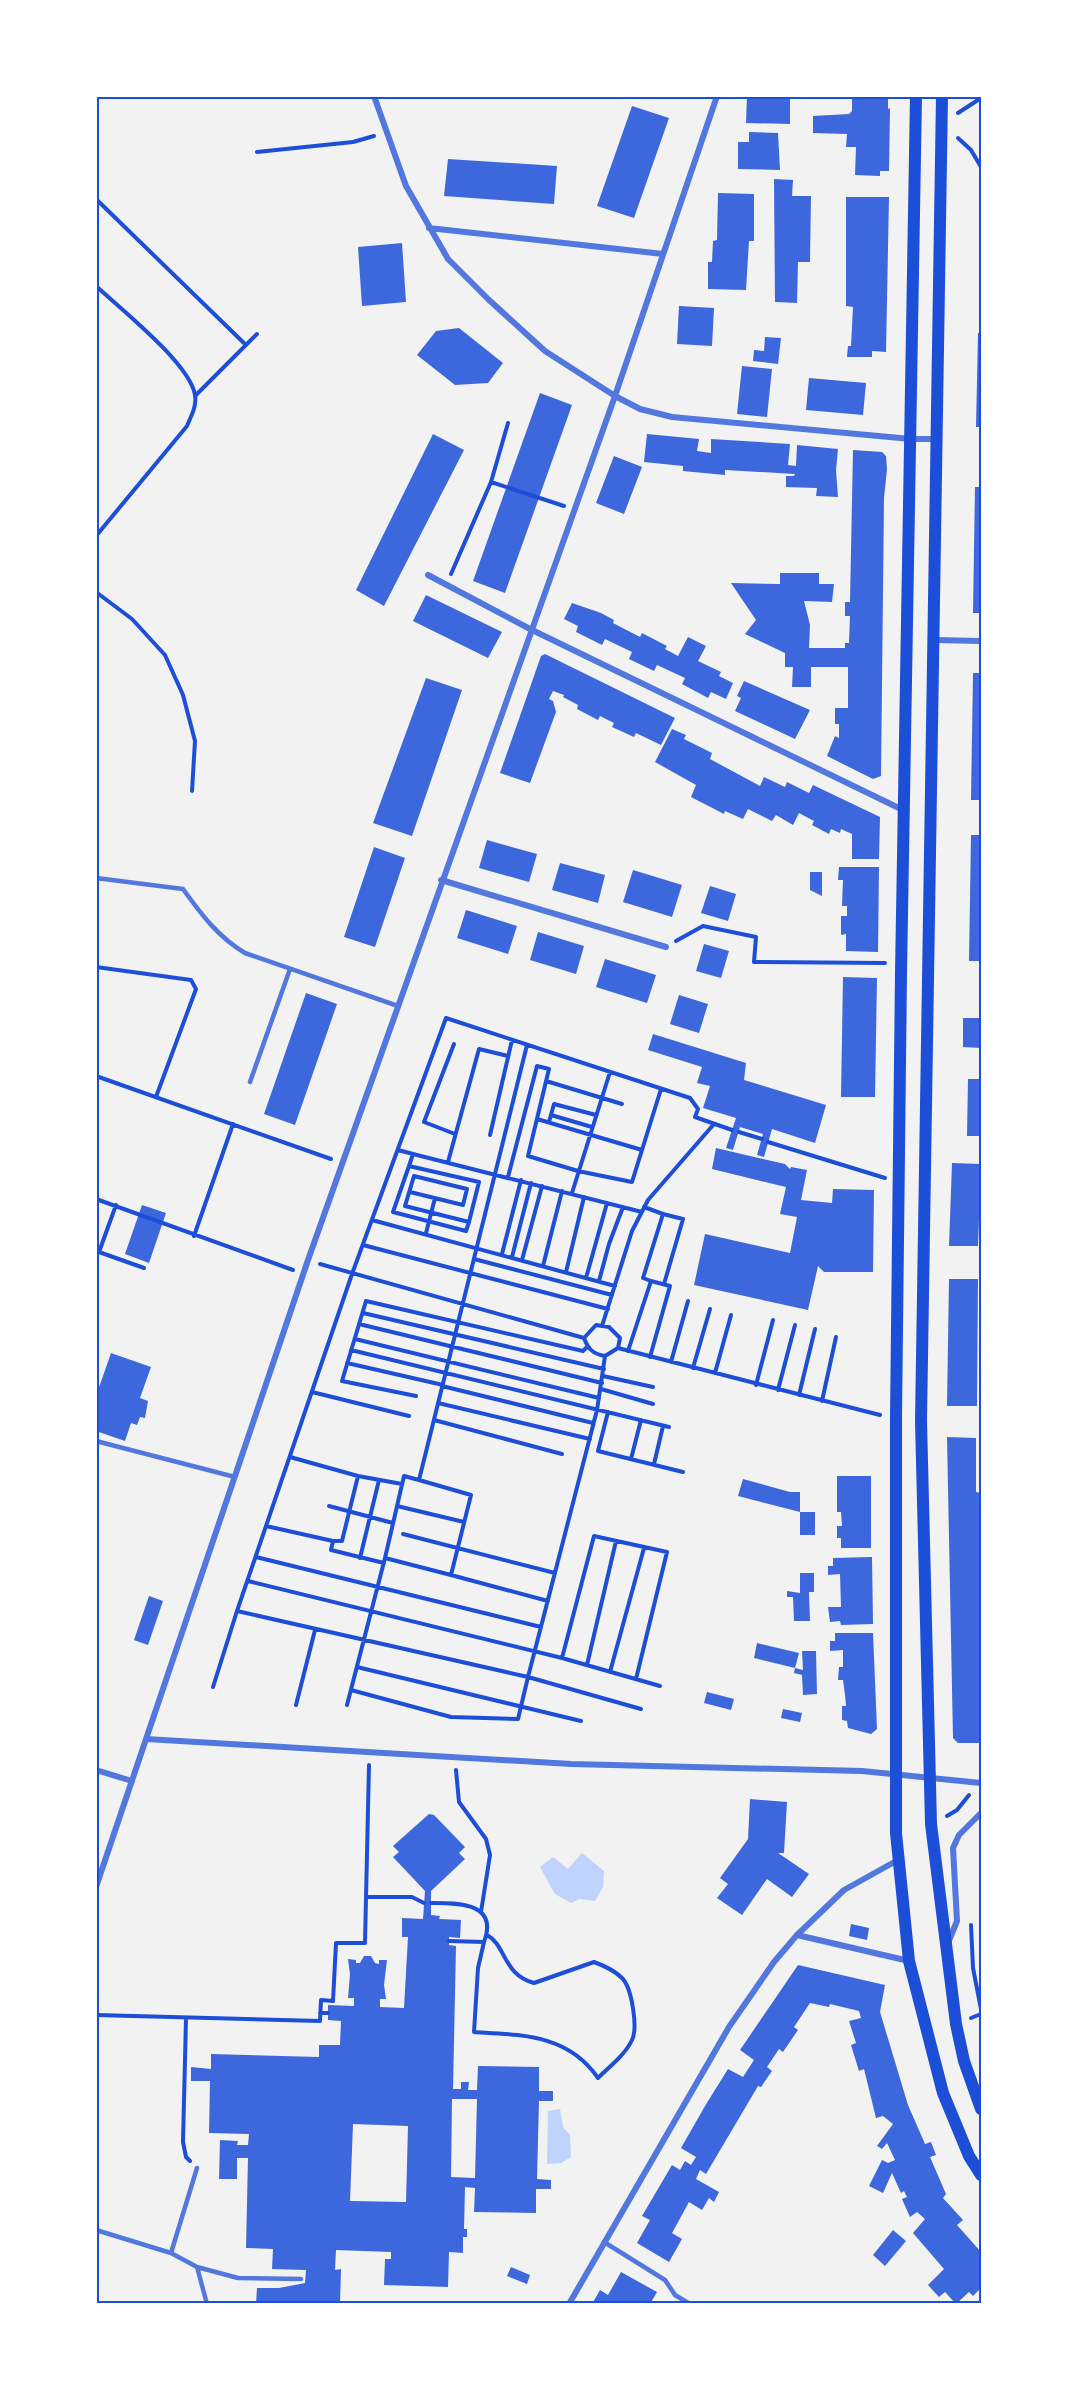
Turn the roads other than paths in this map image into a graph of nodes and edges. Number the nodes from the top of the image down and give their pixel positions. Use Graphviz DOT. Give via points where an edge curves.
graph roads {
  1 [pos="374,96"];
  2 [pos="717,96"];
  3 [pos="916,96"];
  4 [pos="942,96"];
  5 [pos="429,228"];
  6 [pos="663,254"];
  7 [pos="615,396"];
  8 [pos="911,439"];
  9 [pos="937,439"];
  10 [pos="428,575"];
  11 [pos="530,629"];
  12 [pos="933,640"];
  13 [pos="981,641"];
  14 [pos="903,810"];
  15 [pos="96,878"];
  16 [pos="441,880"];
  17 [pos="666,947"];
  18 [pos="290,969"];
  19 [pos="399,1006"];
  20 [pos="250,1083"];
  21 [pos="96,1441"];
  22 [pos="235,1477"];
  23 [pos="146,1739"];
  24 [pos="96,1770"];
  25 [pos="896,1774"];
  26 [pos="928,1777"];
  27 [pos="132,1781"];
  28 [pos="981,1783"];
  29 [pos="981,1813"];
  30 [pos="898,1860"];
  31 [pos="96,1887"];
  32 [pos="797,1935"];
  33 [pos="946,1947"];
  34 [pos="909,1961"];
  35 [pos="981,2109"];
  36 [pos="197,2168"];
  37 [pos="981,2175"];
  38 [pos="96,2230"];
  39 [pos="604,2241"];
  40 [pos="171,2253"];
  41 [pos="197,2267"];
  42 [pos="301,2279"];
  43 [pos="207,2304"];
  44 [pos="569,2304"];
  45 [pos="690,2304"];
  1 -- 5 [label="street" via="406,186"];
  2 -- 6 [label="street"];
  3 -- 8 [label="main road"];
  4 -- 9 [label="main road"];
  5 -- 6 [label="street"];
  5 -- 7 [label="street" via="448,259 545,351"];
  6 -- 7 [label="street"];
  7 -- 8 [label="street" via="640,409 672,417"];
  7 -- 11 [label="street"];
  8 -- 9 [label="street"];
  8 -- 14 [label="main road"];
  9 -- 12 [label="main road"];
  10 -- 11 [label="street"];
  11 -- 14 [label="street"];
  11 -- 16 [label="street"];
  12 -- 13 [label="street"];
  12 -- 26 [label="main road" via="921,1421 930,1689"];
  14 -- 25 [label="main road"];
  15 -- 18 [label="lane" via="183,889 207,923 231,945"];
  16 -- 17 [label="street"];
  16 -- 19 [label="street"];
  18 -- 19 [label="lane"];
  18 -- 20 [label="lane"];
  19 -- 22 [label="street"];
  21 -- 22 [label="lane"];
  22 -- 23 [label="street"];
  23 -- 25 [label="street" via="457,1758"];
  23 -- 27 [label="street"];
  24 -- 27 [label="street"];
  25 -- 26 [label="street"];
  25 -- 30 [label="main road"];
  26 -- 28 [label="street"];
  26 -- 33 [label="main road"];
  27 -- 31 [label="street"];
  29 -- 33 [label="street" via="959,1834 953,1848 957,1921"];
  30 -- 32 [label="street" via="844,1890"];
  30 -- 34 [label="main road"];
  32 -- 34 [label="street"];
  32 -- 39 [label="street" via="729,2027"];
  33 -- 35 [label="main road" via="964,2061"];
  34 -- 37 [label="main road" via="943,2092 969,2156"];
  36 -- 40 [label="lane"];
  38 -- 40 [label="lane"];
  39 -- 44 [label="street"];
  39 -- 45 [label="lane" via="665,2280 675,2295"];
  40 -- 41 [label="lane"];
  41 -- 42 [label="lane" via="238,2277"];
  41 -- 43 [label="lane"];
}
